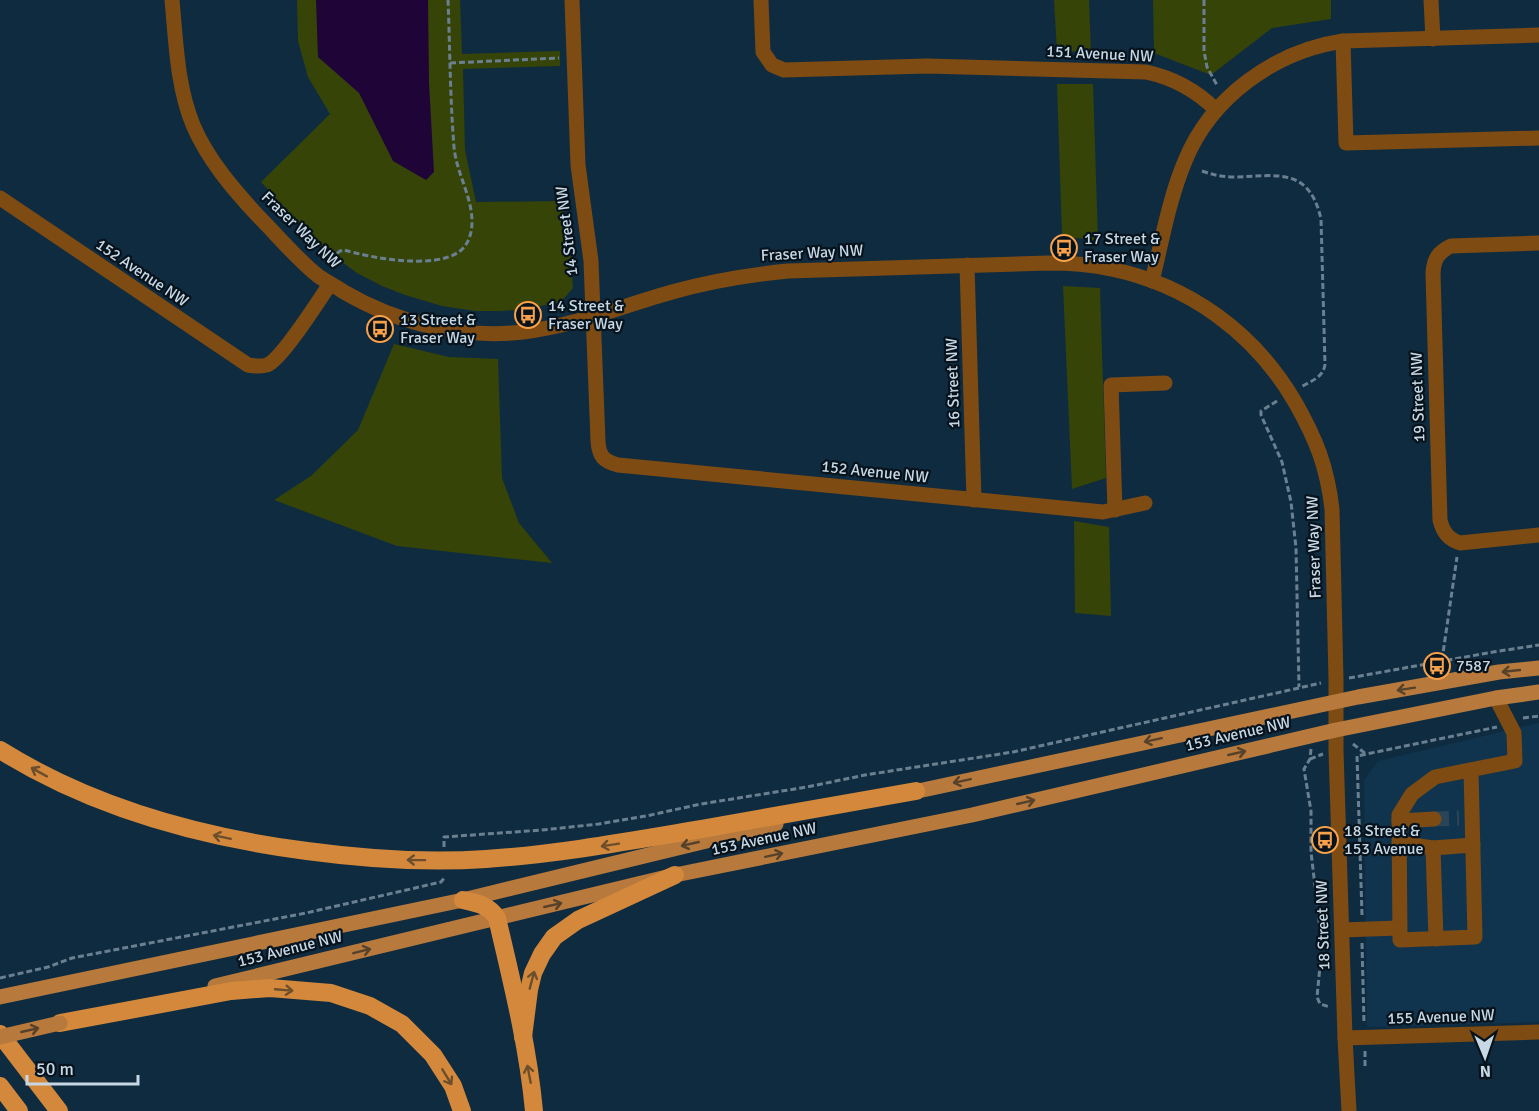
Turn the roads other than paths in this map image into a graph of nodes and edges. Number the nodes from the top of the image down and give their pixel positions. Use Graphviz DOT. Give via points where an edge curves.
graph roads {
  1 [pos="172,0"];
  2 [pos="572,0"];
  3 [pos="761,0"];
  4 [pos="1431,0"];
  5 [pos="1539,34"];
  6 [pos="1433,39"];
  7 [pos="1343,41"];
  8 [pos="1216,110"];
  9 [pos="1539,138"];
  10 [pos="0,198"];
  11 [pos="1539,243"];
  12 [pos="967,265"];
  13 [pos="1152,281"];
  14 [pos="330,284"];
  15 [pos="593,316"];
  16 [pos="1165,383"];
  17 [pos="602,457"];
  18 [pos="974,500"];
  19 [pos="1145,503"];
  20 [pos="1115,510"];
  21 [pos="1539,535"];
  22 [pos="1539,668"];
  23 [pos="1539,692"];
  24 [pos="1496,698"];
  25 [pos="1336,701"];
  26 [pos="1336,730"];
  27 [pos="0,750"];
  28 [pos="1471,770"];
  29 [pos="916,791"];
  30 [pos="1434,819"];
  31 [pos="1399,821"];
  32 [pos="1400,843"];
  33 [pos="1473,845"];
  34 [pos="1433,848"];
  35 [pos="675,875"];
  36 [pos="462,900"];
  37 [pos="496,918"];
  38 [pos="1399,928"];
  39 [pos="1342,930"];
  40 [pos="1436,939"];
  41 [pos="0,997"];
  42 [pos="60,1023"];
  43 [pos="1539,1032"];
  44 [pos="0,1035"];
  45 [pos="522,1037"];
  46 [pos="1345,1038"];
  47 [pos="0,1086"];
  48 [pos="19,1111"];
  49 [pos="59,1111"];
  50 [pos="462,1111"];
  51 [pos="534,1111"];
  52 [pos="1349,1111"];
  1 -- 14 [label="street, Fraser Way NW" via="181,85 202,146 247,204"];
  2 -- 15 [label="street, 14 Street NW" via="578,165"];
  3 -- 8 [label="street, 151 Avenue NW" via="763,52 772,65 784,70 927,66 1146,72 1187,87"];
  4 -- 6 [label="street"];
  5 -- 6 [label="street"];
  6 -- 7 [label="street"];
  7 -- 8 [label="street" via="1315,47 1277,63 1257,74"];
  7 -- 9 [label="street" via="1346,143"];
  8 -- 13 [label="street" via="1185,159"];
  10 -- 14 [label="street, 152 Avenue NW" via="248,365 268,365 280,356"];
  11 -- 21 [label="street, 19 Street NW" via="1451,246 1442,250 1433,265 1440,520 1444,531 1456,542"];
  12 -- 13 [label="street, Fraser Way NW" via="1089,265"];
  12 -- 15 [label="street, Fraser Way NW" via="745,275"];
  12 -- 18 [label="street, 16 Street NW"];
  13 -- 25 [label="street, Fraser Way NW" via="1218,315 1261,354 1290,394 1318,447 1328,476 1332,509"];
  14 -- 15 [label="street, Fraser Way NW" via="405,319 476,333 521,332"];
  15 -- 17 [label="street, 14 Street NW"];
  16 -- 20 [label="street" via="1111,385"];
  17 -- 18 [label="street, 152 Avenue NW" via="618,465"];
  18 -- 20 [label="street, 152 Avenue NW"];
  19 -- 20 [label="street, 152 Avenue NW"];
  22 -- 25 [label="main road, 153 Avenue NW, one-way"];
  23 -- 24 [label="main road, 153 Avenue NW"];
  24 -- 26 [label="main road, 153 Avenue NW"];
  24 -- 28 [label="street" via="1514,734 1515,761"];
  25 -- 26 [label="street, 18 Street NW"];
  25 -- 29 [label="main road, 153 Avenue NW, one-way"];
  35 -- 26 [label="main road, 153 Avenue NW, one-way" via="972,815"];
  26 -- 39 [label="street, 18 Street NW"];
  29 -- 27 [label="highway, one-way" via="537,855 381,859 266,846 134,814 57,782"];
  28 -- 31 [label="street" via="1435,777 1412,794"];
  28 -- 33 [label="street" via="1466,818"];
  29 -- 36 [label="main road, 153 Avenue NW, one-way"];
  30 -- 31 [label="street"];
  31 -- 32 [label="street"];
  32 -- 34 [label="street"];
  32 -- 38 [label="street"];
  33 -- 34 [label="street"];
  33 -- 40 [label="street" via="1475,937"];
  34 -- 40 [label="street"];
  37 -- 35 [label="main road, 153 Avenue NW, one-way"];
  45 -- 35 [label="highway, one-way" via="533,973 554,937 578,920"];
  36 -- 37 [label="highway" via="479,903"];
  36 -- 41 [label="main road, 153 Avenue NW"];
  42 -- 37 [label="main road, 153 Avenue NW, one-way"];
  37 -- 45 [label="highway"];
  38 -- 39 [label="street"];
  38 -- 40 [label="street" via="1400,940"];
  39 -- 46 [label="street, 18 Street NW"];
  44 -- 42 [label="main road, 153 Avenue NW, one-way, bridge"];
  42 -- 50 [label="highway, one-way" via="231,992 270,988 331,993 370,1006 402,1024 433,1055 453,1086"];
  43 -- 46 [label="street, 155 Avenue NW"];
  44 -- 49 [label="highway"];
  51 -- 45 [label="highway, one-way"];
  46 -- 52 [label="street, 18 Street NW"];
  47 -- 48 [label="highway"];
}
